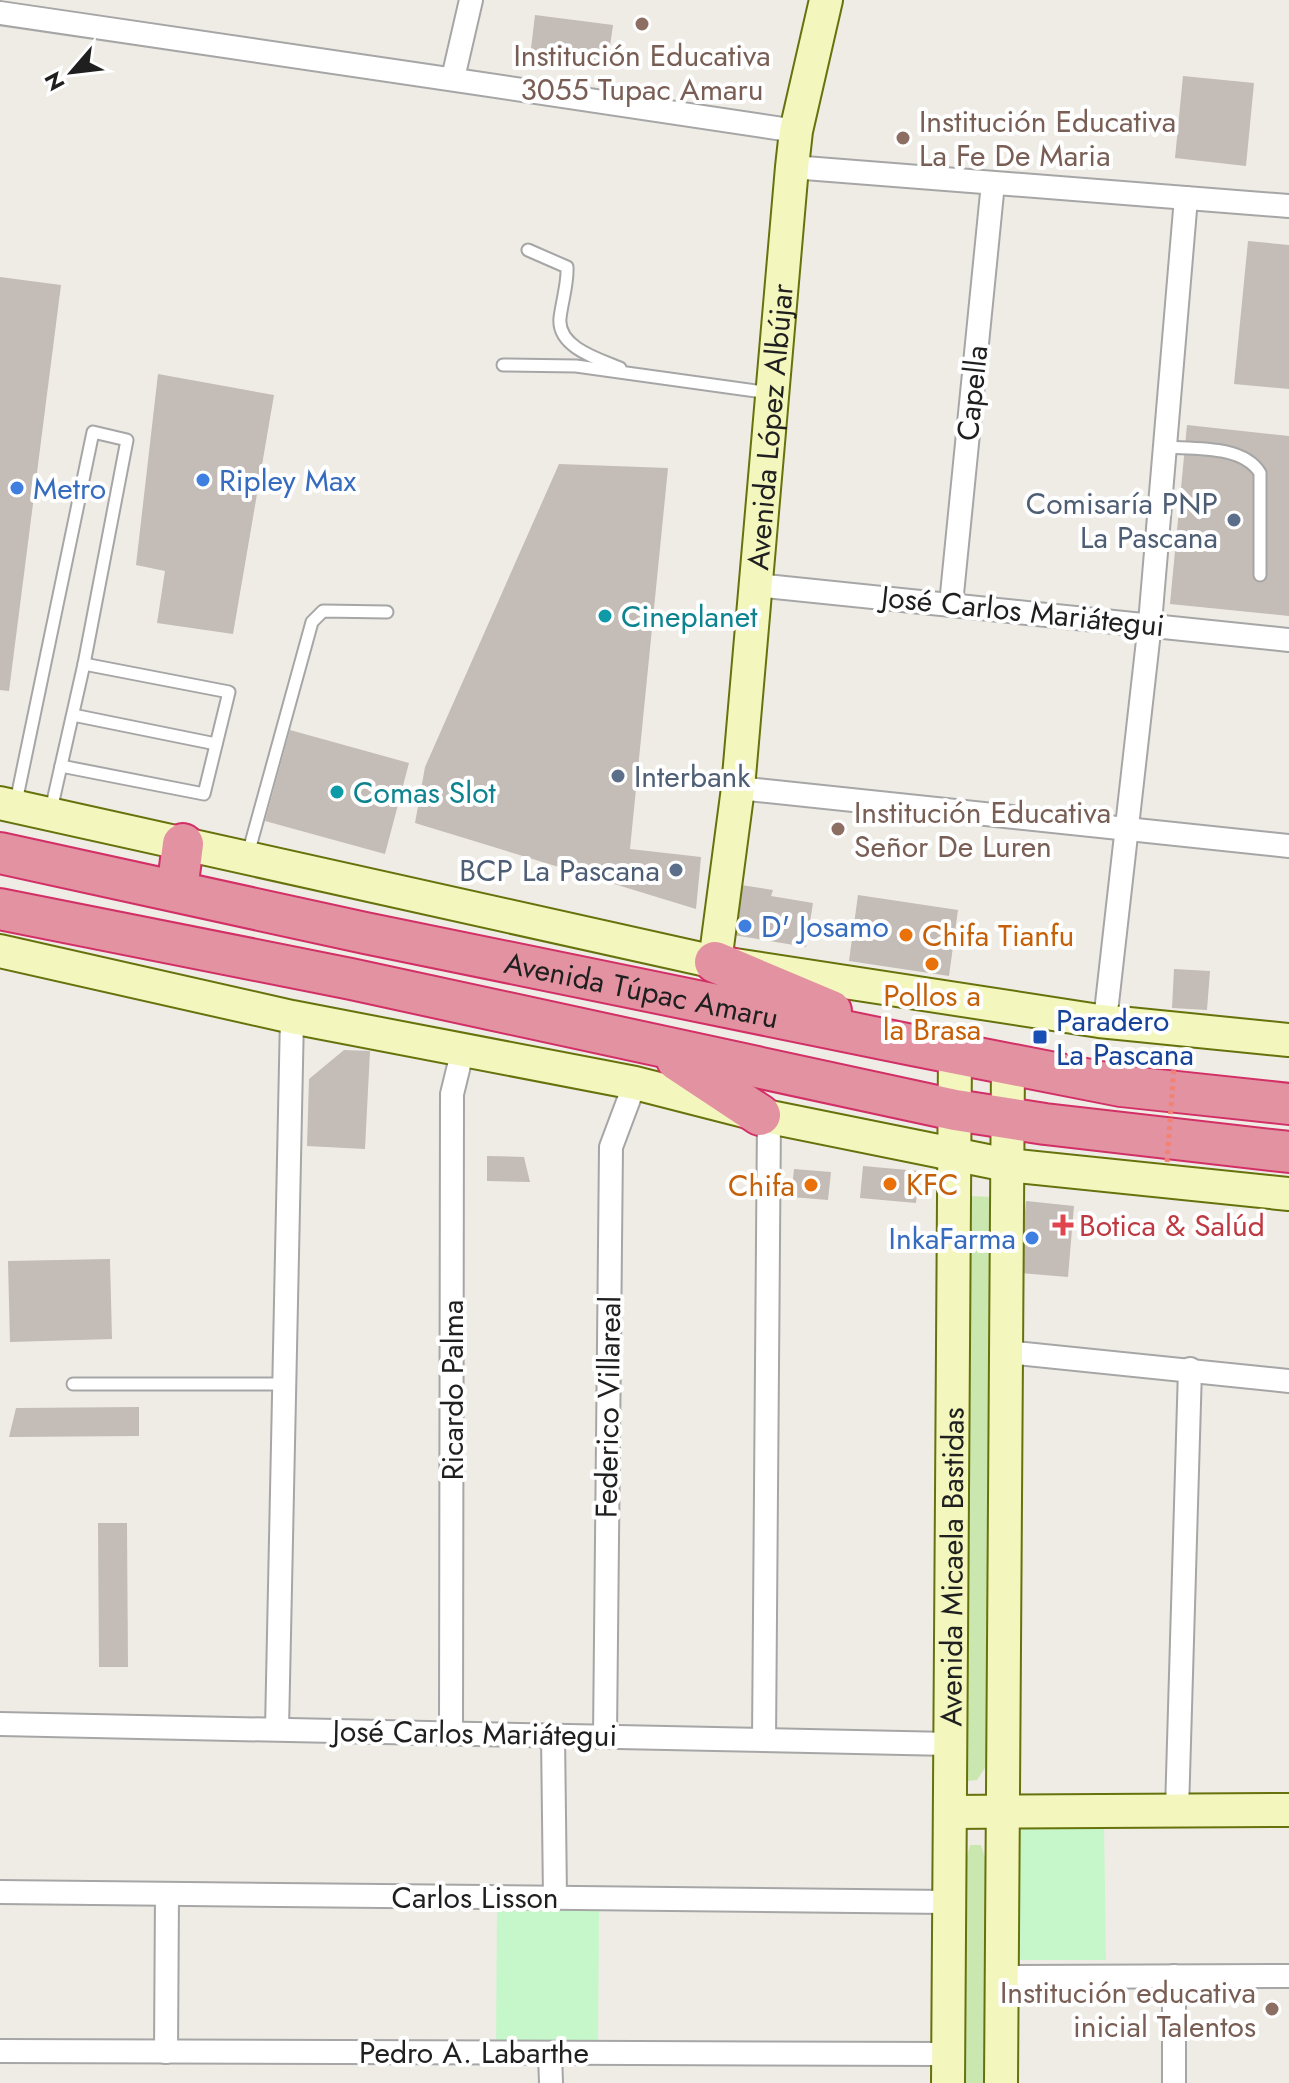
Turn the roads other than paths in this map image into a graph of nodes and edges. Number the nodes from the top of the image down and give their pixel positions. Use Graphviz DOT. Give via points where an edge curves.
graph roads {
  1 [pos="471,0"];
  2 [pos="826,0"];
  3 [pos="0,13"];
  4 [pos="453,78"];
  5 [pos="796,131"];
  6 [pos="792,167"];
  7 [pos="993,183"];
  8 [pos="1186,198"];
  9 [pos="1289,206"];
  10 [pos="528,250"];
  11 [pos="503,365"];
  12 [pos="635,374"];
  13 [pos="771,393"];
  14 [pos="1165,447"];
  15 [pos="1260,575"];
  16 [pos="756,585"];
  17 [pos="951,604"];
  18 [pos="387,612"];
  19 [pos="1150,623"];
  20 [pos="1289,640"];
  21 [pos="84,664"];
  22 [pos="73,715"];
  23 [pos="216,744"];
  24 [pos="61,766"];
  25 [pos="738,788"];
  26 [pos="8,804"];
  27 [pos="50,814"];
  28 [pos="1127,828"];
  29 [pos="183,844"];
  30 [pos="1289,846"];
  31 [pos="0,853"];
  32 [pos="247,859"];
  33 [pos="177,890"];
  34 [pos="0,909"];
  35 [pos="0,951"];
  36 [pos="715,962"];
  37 [pos="292,1017"];
  38 [pos="1105,1021"];
  39 [pos="1289,1040"];
  40 [pos="912,1045"];
  41 [pos="657,1047"];
  42 [pos="463,1049"];
  43 [pos="955,1052"];
  44 [pos="1008,1063"];
  45 [pos="635,1083"];
  46 [pos="1289,1104"];
  47 [pos="955,1110"];
  48 [pos="765,1116"];
  49 [pos="1007,1119"];
  50 [pos="1289,1152"];
  51 [pos="954,1154"];
  52 [pos="1007,1165"];
  53 [pos="1289,1194"];
  54 [pos="1006,1352"];
  55 [pos="1190,1369"];
  56 [pos="1289,1381"];
  57 [pos="73,1384"];
  58 [pos="284,1384"];
  59 [pos="0,1724"];
  60 [pos="277,1729"];
  61 [pos="451,1733"];
  62 [pos="553,1735"];
  63 [pos="605,1736"];
  64 [pos="764,1740"];
  65 [pos="950,1744"];
  66 [pos="1177,1810"];
  67 [pos="1289,1810"];
  68 [pos="1003,1811"];
  69 [pos="950,1812"];
  70 [pos="0,1892"];
  71 [pos="167,1895"];
  72 [pos="555,1898"];
  73 [pos="949,1902"];
  74 [pos="1174,1976"];
  75 [pos="1289,1976"];
  76 [pos="1002,1977"];
  77 [pos="0,2051"];
  78 [pos="166,2052"];
  79 [pos="550,2053"];
  80 [pos="948,2069"];
  81 [pos="551,2083"];
  82 [pos="1001,2083"];
  83 [pos="1174,2083"];
  1 -- 4 [label="street"];
  2 -- 5 [label="street, Avenida López Albújar"];
  3 -- 4 [label="street"];
  4 -- 5 [label="street"];
  5 -- 6 [label="street, Avenida López Albújar"];
  6 -- 7 [label="street"];
  6 -- 13 [label="street, Avenida López Albújar"];
  7 -- 8 [label="street"];
  7 -- 17 [label="street, Capella"];
  8 -- 9 [label="street"];
  8 -- 14 [label="street"];
  10 -- 12 [label="lane" via="567,267 559,322 571,345"];
  11 -- 12 [label="lane"];
  12 -- 13 [label="lane"];
  13 -- 16 [label="street, Avenida López Albújar"];
  14 -- 15 [label="lane" via="1222,451 1255,466 1260,473"];
  14 -- 19 [label="street"];
  16 -- 17 [label="street, José Carlos Mariátegui"];
  16 -- 25 [label="street, Avenida López Albújar"];
  17 -- 19 [label="street, José Carlos Mariátegui"];
  18 -- 32 [label="lane" via="323,611 312,622"];
  19 -- 20 [label="street, José Carlos Mariátegui"];
  19 -- 28 [label="street"];
  21 -- 22 [label="lane"];
  21 -- 23 [label="lane" via="229,692"];
  21 -- 26 [label="lane" via="127,440 93,432"];
  22 -- 23 [label="lane"];
  22 -- 24 [label="lane"];
  23 -- 24 [label="lane" via="204,794"];
  24 -- 27 [label="lane"];
  25 -- 28 [label="street"];
  25 -- 36 [label="street, Avenida López Albújar"];
  26 -- 27 [label="street, Avenida Túpac Amaru"];
  27 -- 29 [label="street, Avenida Túpac Amaru"];
  28 -- 30 [label="street"];
  28 -- 38 [label="street"];
  29 -- 32 [label="street, Avenida Túpac Amaru"];
  29 -- 33 [label="highway"];
  31 -- 33 [label="highway, Avenida Túpac Amaru"];
  32 -- 36 [label="street, Avenida Túpac Amaru"];
  33 -- 40 [label="highway, Avenida Túpac Amaru"];
  34 -- 41 [label="highway, Avenida Túpac Amaru"];
  35 -- 37 [label="street"];
  36 -- 38 [label="street, Avenida Túpac Amaru"];
  36 -- 40 [label="highway"];
  37 -- 42 [label="street"];
  37 -- 58 [label="street"];
  38 -- 39 [label="street, Avenida Túpac Amaru"];
  40 -- 43 [label="highway, Avenida Túpac Amaru"];
  41 -- 47 [label="highway, Avenida Túpac Amaru"];
  41 -- 48 [label="highway"];
  42 -- 45 [label="street"];
  42 -- 61 [label="street, Ricardo Palma" via="452,1094"];
  43 -- 44 [label="highway, Avenida Túpac Amaru"];
  43 -- 47 [label="street, Avenida Micaela Bastidas"];
  44 -- 46 [label="highway, Avenida Túpac Amaru" via="1121,1086"];
  44 -- 49 [label="street, Avenida Micaela Bastidas"];
  45 -- 48 [label="street"];
  45 -- 63 [label="street, Federico Villareal" via="611,1147"];
  47 -- 49 [label="highway, Avenida Túpac Amaru"];
  47 -- 51 [label="street, Avenida Micaela Bastidas"];
  48 -- 51 [label="street"];
  48 -- 64 [label="street"];
  49 -- 50 [label="highway, Avenida Túpac Amaru"];
  49 -- 52 [label="street, Avenida Micaela Bastidas"];
  51 -- 52 [label="street"];
  51 -- 65 [label="street, Avenida Micaela Bastidas"];
  52 -- 53 [label="street"];
  52 -- 54 [label="street, Avenida Micaela Bastidas"];
  54 -- 55 [label="street"];
  54 -- 68 [label="street, Avenida Micaela Bastidas"];
  55 -- 56 [label="street"];
  55 -- 66 [label="street"];
  57 -- 58 [label="lane"];
  58 -- 60 [label="street"];
  59 -- 60 [label="street, José Carlos Mariátegui"];
  60 -- 61 [label="street, José Carlos Mariátegui"];
  61 -- 62 [label="street, José Carlos Mariátegui"];
  62 -- 63 [label="street, José Carlos Mariátegui"];
  62 -- 72 [label="street"];
  63 -- 64 [label="street, José Carlos Mariátegui"];
  64 -- 65 [label="street, José Carlos Mariátegui"];
  65 -- 69 [label="street, Avenida Micaela Bastidas"];
  66 -- 67 [label="street"];
  66 -- 68 [label="street"];
  68 -- 69 [label="street"];
  68 -- 76 [label="street, Avenida Micaela Bastidas"];
  69 -- 73 [label="street, Avenida Micaela Bastidas"];
  70 -- 71 [label="street, Carlos Lisson"];
  71 -- 72 [label="street, Carlos Lisson"];
  71 -- 78 [label="street"];
  72 -- 73 [label="street, Carlos Lisson"];
  73 -- 80 [label="street, Avenida Micaela Bastidas"];
  74 -- 75 [label="street"];
  74 -- 76 [label="street"];
  74 -- 83 [label="street"];
  76 -- 82 [label="street, Avenida Micaela Bastidas"];
  77 -- 78 [label="street, Pedro A. Labarthe"];
  78 -- 79 [label="street, Pedro A. Labarthe"];
  79 -- 80 [label="street, Pedro A. Labarthe"];
  79 -- 81 [label="street"];
}
